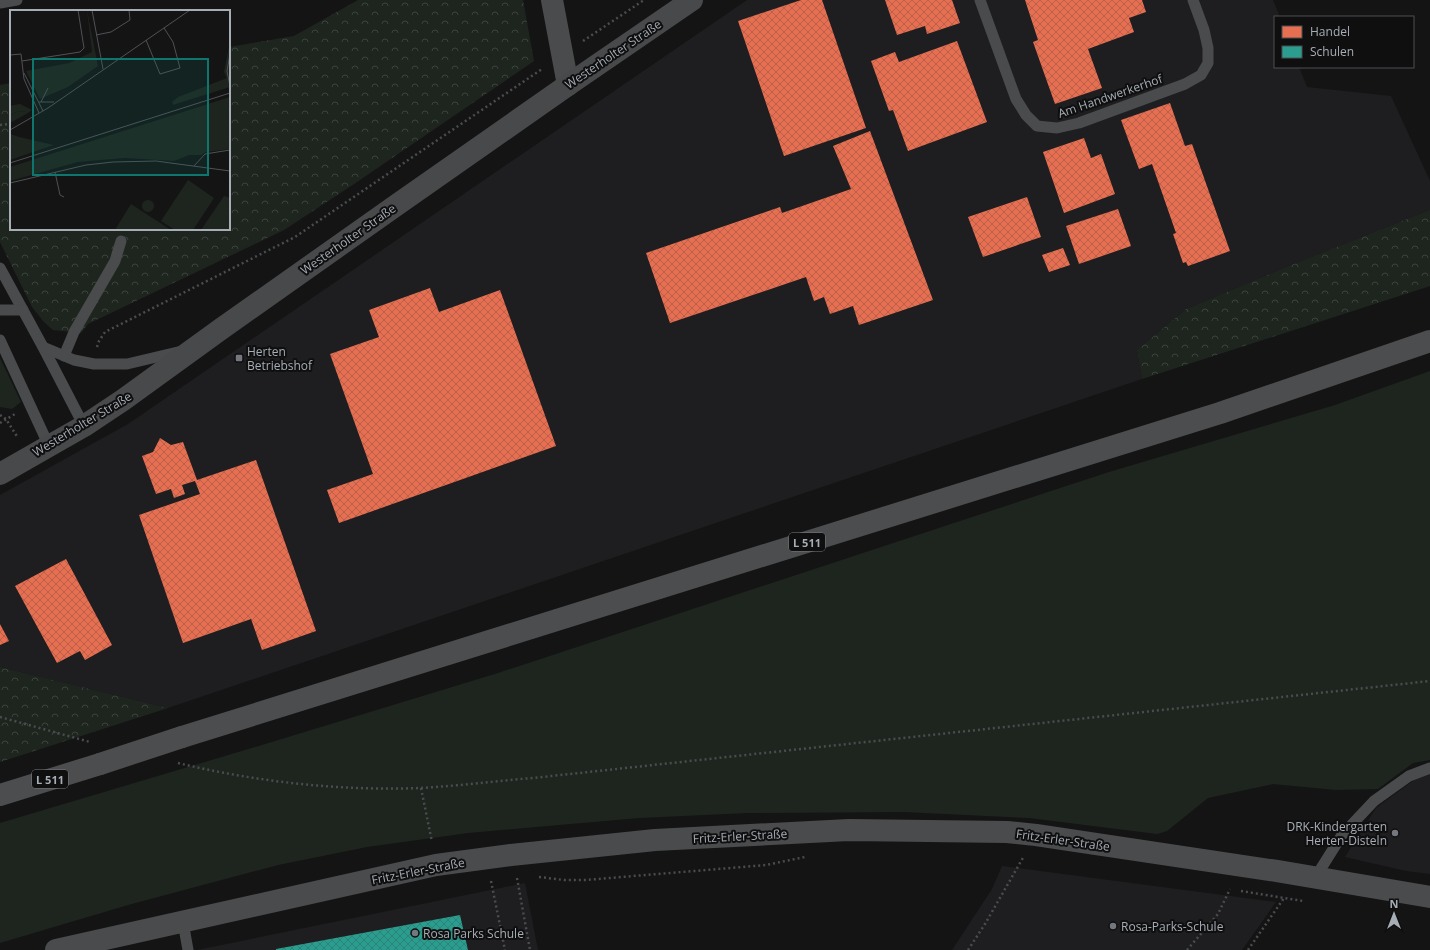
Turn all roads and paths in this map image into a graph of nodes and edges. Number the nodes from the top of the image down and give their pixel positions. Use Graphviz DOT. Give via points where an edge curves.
graph roads {
  1 [pos="17,0"];
  2 [pos="552,0"];
  3 [pos="644,0"];
  4 [pos="692,0"];
  5 [pos="980,0"];
  6 [pos="1193,0"];
  7 [pos="0,3"];
  8 [pos="609,24"];
  9 [pos="539,71"];
  10 [pos="568,85"];
  11 [pos="10,124"];
  12 [pos="0,125"];
  13 [pos="121,241"];
  14 [pos="0,268"];
  15 [pos="0,310"];
  16 [pos="23,310"];
  17 [pos="0,340"];
  18 [pos="1430,341"];
  19 [pos="44,347"];
  20 [pos="196,348"];
  21 [pos="96,353"];
  22 [pos="64,356"];
  23 [pos="17,413"];
  24 [pos="0,415"];
  25 [pos="6,419"];
  26 [pos="0,423"];
  27 [pos="84,426"];
  28 [pos="49,446"];
  29 [pos="29,457"];
  30 [pos="0,474"];
  31 [pos="1430,680"];
  32 [pos="0,717"];
  33 [pos="91,742"];
  34 [pos="174,762"];
  35 [pos="1430,768"];
  36 [pos="421,788"];
  37 [pos="0,795"];
  38 [pos="1036,835"];
  39 [pos="433,846"];
  40 [pos="811,856"];
  41 [pos="1016,858"];
  42 [pos="1023,859"];
  43 [pos="532,876"];
  44 [pos="517,877"];
  45 [pos="524,877"];
  46 [pos="510,878"];
  47 [pos="1315,878"];
  48 [pos="498,880"];
  49 [pos="491,882"];
  50 [pos="484,883"];
  51 [pos="1222,888"];
  52 [pos="1230,890"];
  53 [pos="1430,897"];
  54 [pos="1284,898"];
  55 [pos="1307,902"];
  56 [pos="183,922"];
  57 [pos="56,950"];
  58 [pos="188,950"];
  59 [pos="505,950"];
  60 [pos="530,950"];
  61 [pos="968,950"];
  62 [pos="1187,950"];
  63 [pos="1248,950"];
  1 -- 7 [label="lane"];
  2 -- 10 [label="street"];
  3 -- 8 [label="path"];
  4 -- 10 [label="street, Westerholter Straße"];
  5 -- 6 [label="lane, Am Handwerkerhof" via="1016,100 1026,116 1038,126 1057,128 1079,123 1178,87 1201,75 1208,63 1208,48"];
  9 -- 21 [label="path" via="295,237 105,332"];
  10 -- 20 [label="street, Westerholter Straße"];
  11 -- 12 [label="path"];
  13 -- 22 [label="lane" via="115,262 74,332"];
  14 -- 16 [label="lane"];
  15 -- 16 [label="lane"];
  16 -- 19 [label="lane"];
  17 -- 28 [label="lane"];
  18 -- 37 [label="main road, L 511, bridge" via="1220,413"];
  19 -- 22 [label="lane"];
  19 -- 27 [label="lane"];
  20 -- 22 [label="lane" via="127,364 94,364"];
  20 -- 27 [label="street, Westerholter Straße"];
  23 -- 25 [label="path"];
  24 -- 25 [label="path"];
  25 -- 26 [label="path"];
  25 -- 29 [label="path"];
  27 -- 28 [label="street, Westerholter Straße"];
  28 -- 29 [label="street, Westerholter Straße"];
  29 -- 30 [label="street, Westerholter Straße"];
  31 -- 36 [label="path"];
  32 -- 33 [label="path"];
  34 -- 36 [label="path" via="204,770 328,786"];
  35 -- 47 [label="lane" via="1408,776 1374,801 1342,834"];
  36 -- 39 [label="path"];
  38 -- 42 [label="path"];
  38 -- 47 [label="street, Fritz-Erler-Straße"];
  38 -- 56 [label="street, Fritz-Erler-Straße" via="1007,832 849,830 604,845 436,865"];
  40 -- 43 [label="path" via="766,865 586,880"];
  41 -- 42 [label="path"];
  42 -- 61 [label="path"];
  44 -- 45 [label="path"];
  44 -- 46 [label="path"];
  44 -- 60 [label="path"];
  47 -- 53 [label="street, Fritz-Erler-Straße"];
  48 -- 49 [label="path"];
  49 -- 50 [label="path"];
  49 -- 59 [label="path"];
  51 -- 52 [label="path"];
  52 -- 54 [label="path"];
  52 -- 62 [label="path" via="1218,914"];
  54 -- 55 [label="path"];
  54 -- 63 [label="path"];
  56 -- 57 [label="street, Fritz-Erler-Straße"];
  56 -- 58 [label="lane"];
}
